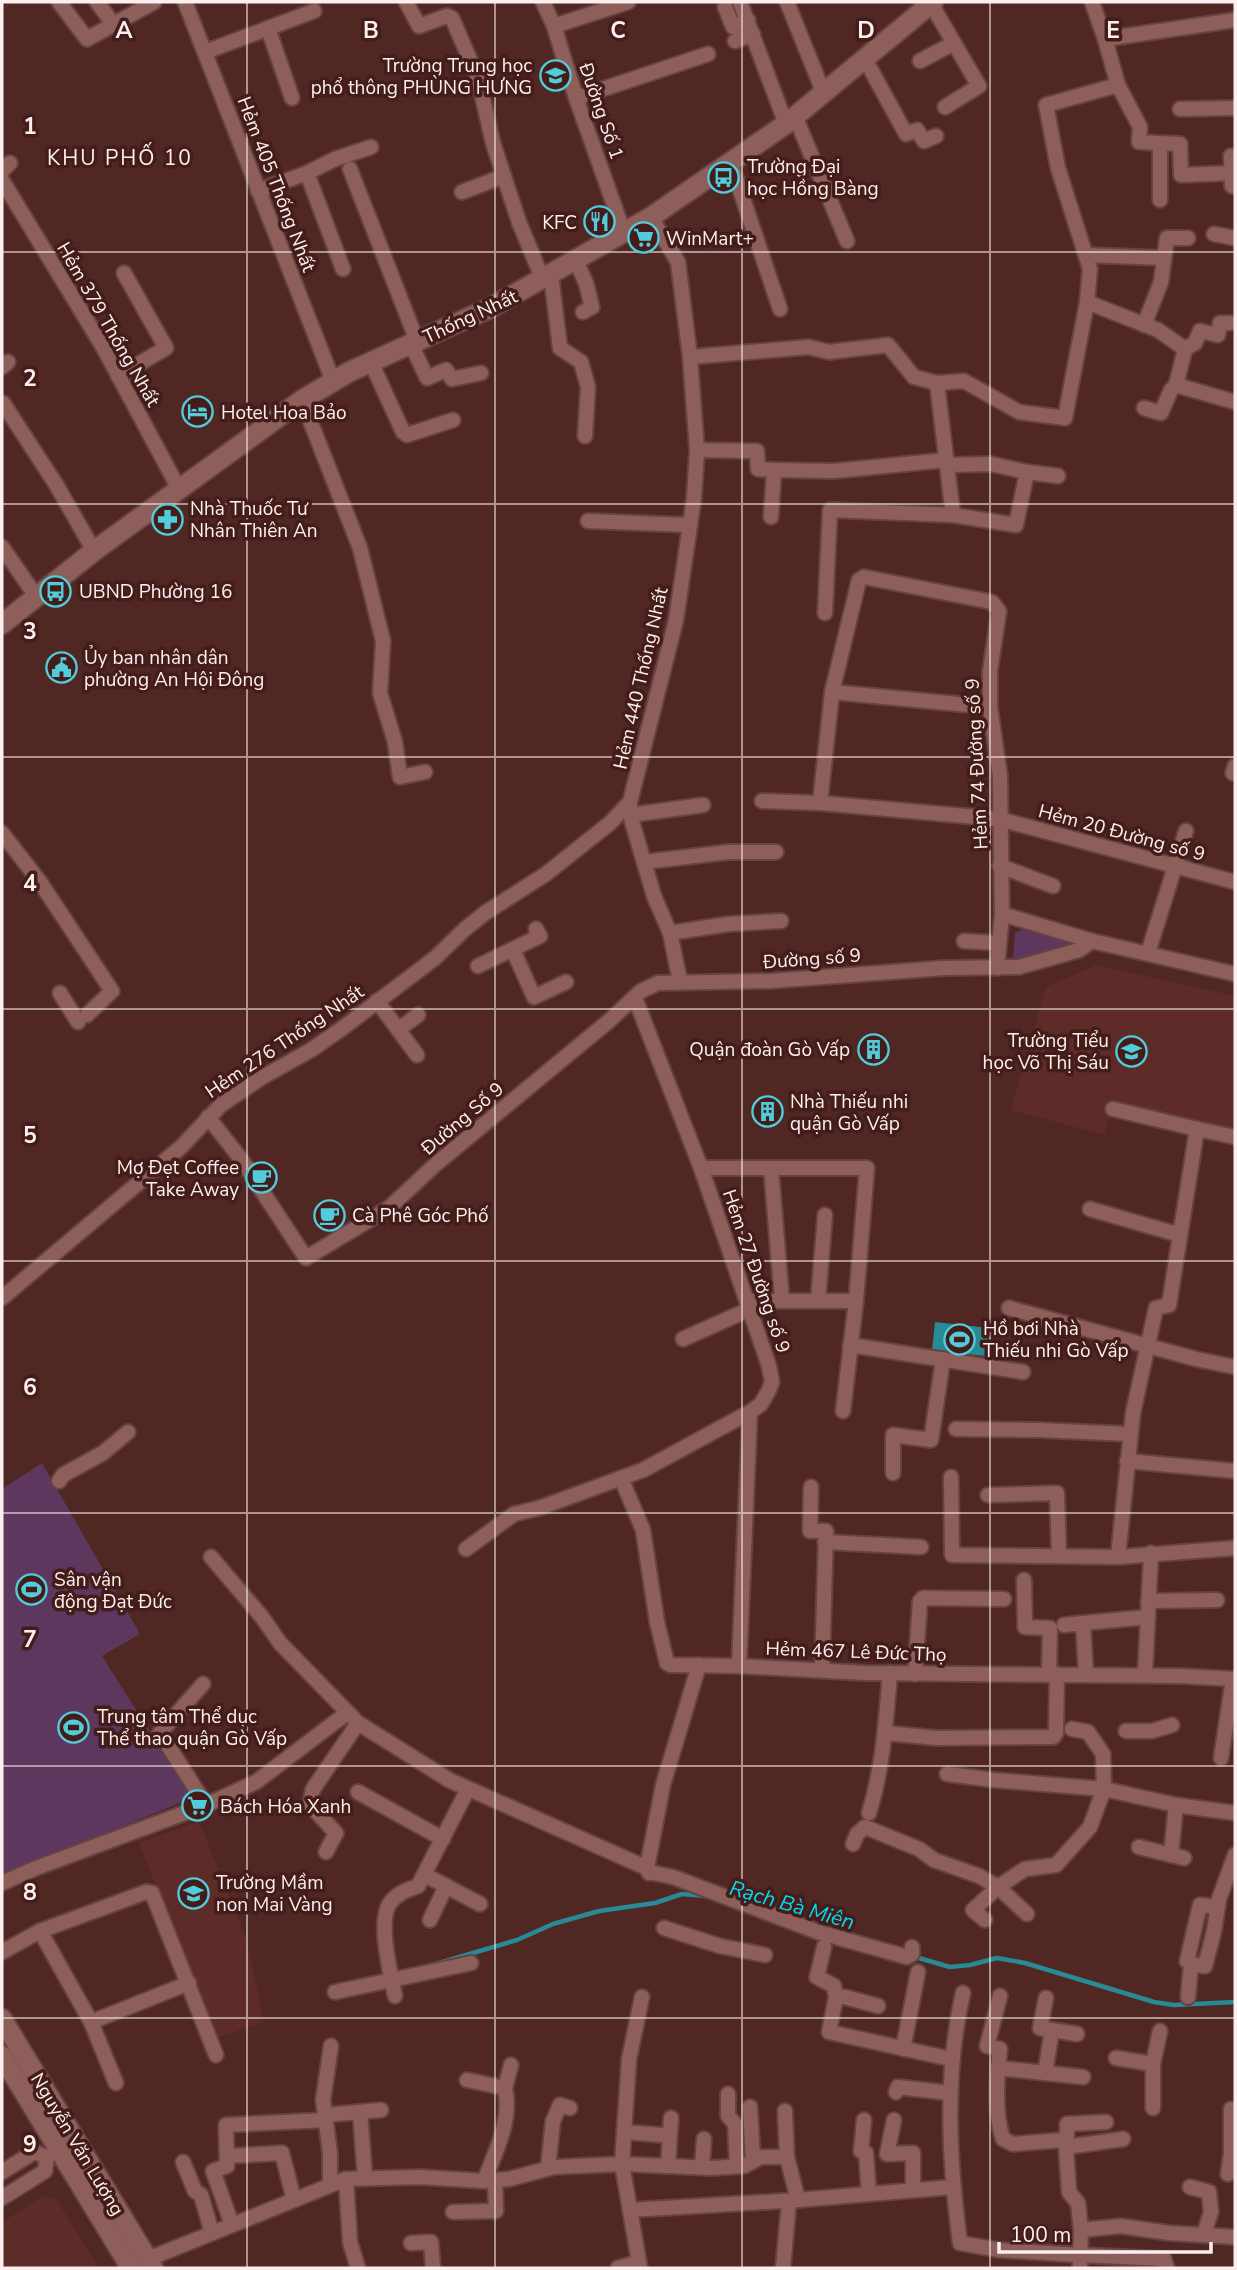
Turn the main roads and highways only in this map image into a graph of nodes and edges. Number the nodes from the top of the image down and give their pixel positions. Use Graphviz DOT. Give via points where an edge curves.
graph roads {
  1 [pos="932,2"];
  2 [pos="2,624"];
  3 [pos="2,2020"];
  4 [pos="2,2056"];
  5 [pos="61,2150"];
  6 [pos="144,2265"];
  1 -- 2 [label="main road, Thống Nhất" via="824,94 652,217 490,308 371,362 302,400"];
  3 -- 5 [label="main road, Nguyễn Văn Lượng"];
  4 -- 5 [label="main road, Nguyễn Văn Lượng"];
  5 -- 6 [label="main road, Nguyễn Văn Lượng"];
}
